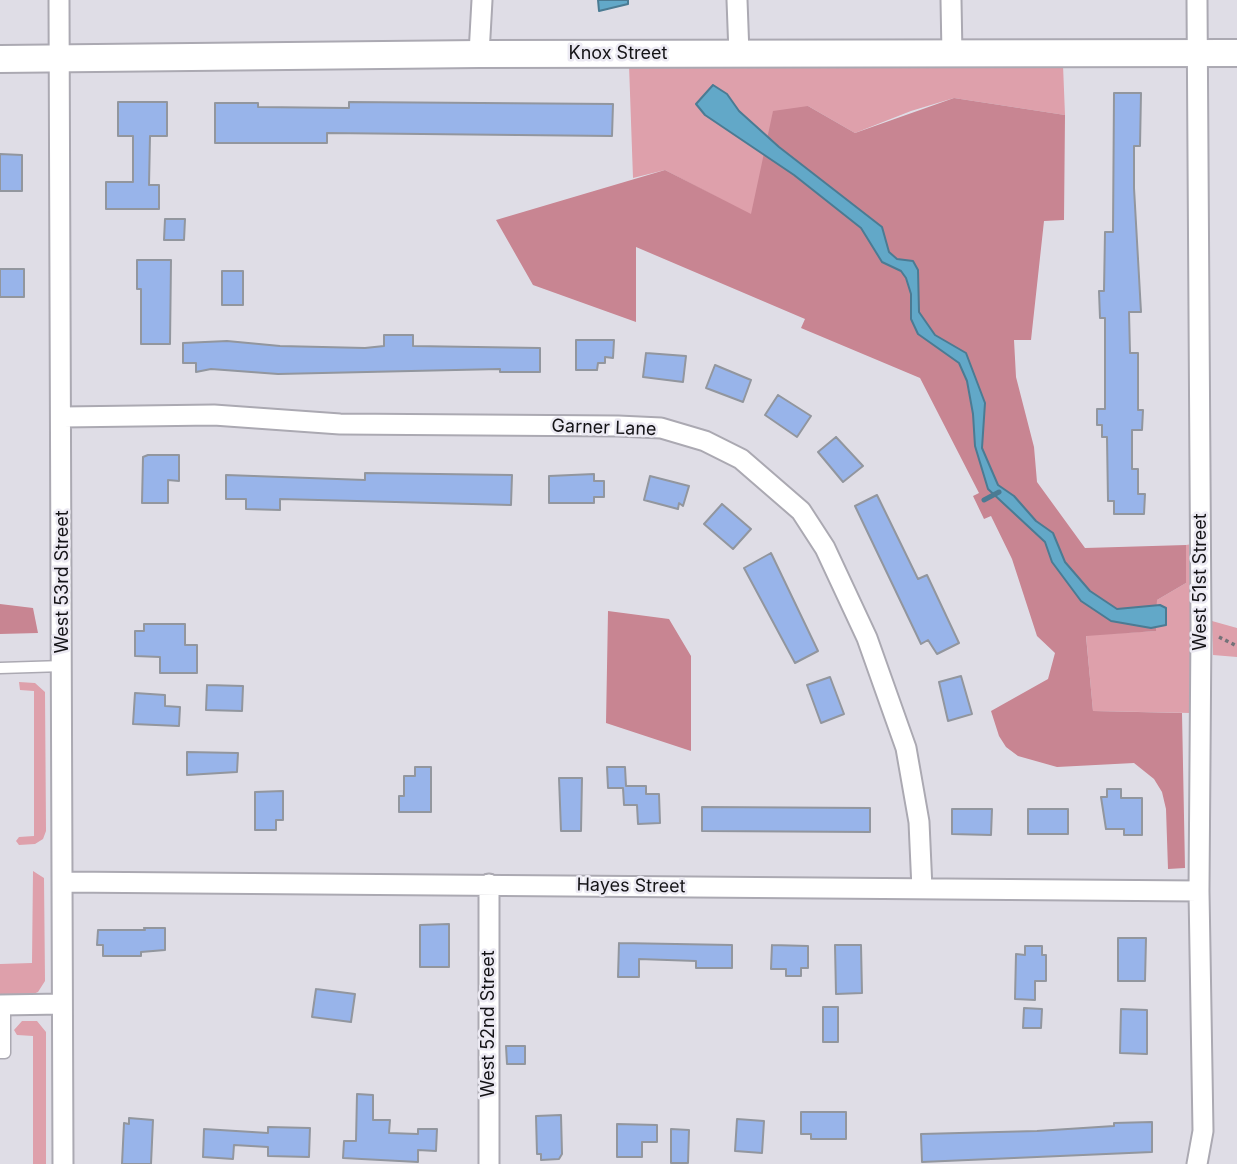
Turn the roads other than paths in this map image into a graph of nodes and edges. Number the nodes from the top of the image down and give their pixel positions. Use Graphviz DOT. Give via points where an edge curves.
graph roads {
  1 [pos="59,0"];
  2 [pos="482,0"];
  3 [pos="737,0"];
  4 [pos="951,0"];
  5 [pos="1197,0"];
  6 [pos="1197,53"];
  7 [pos="1237,53"];
  8 [pos="479,54"];
  9 [pos="738,54"];
  10 [pos="952,54"];
  11 [pos="0,59"];
  12 [pos="60,59"];
  13 [pos="63,417"];
  14 [pos="63,666"];
  15 [pos="0,668"];
  16 [pos="62,882"];
  17 [pos="489,884"];
  18 [pos="922,888"];
  19 [pos="1199,891"];
  20 [pos="62,1004"];
  21 [pos="2,1005"];
  22 [pos="0,1053"];
  23 [pos="63,1164"];
  24 [pos="489,1164"];
  25 [pos="1197,1164"];
  1 -- 12 [label="street, West 53rd Street"];
  2 -- 8 [label="street"];
  3 -- 9 [label="street"];
  4 -- 10 [label="street"];
  5 -- 6 [label="street, West 51st Street"];
  6 -- 7 [label="street, Knox Street"];
  6 -- 10 [label="street, Knox Street"];
  6 -- 19 [label="street, West 51st Street"];
  8 -- 9 [label="street, Knox Street"];
  8 -- 12 [label="street, Knox Street"];
  9 -- 10 [label="street, Knox Street"];
  11 -- 12 [label="street, Knox Street"];
  12 -- 13 [label="street, West 53rd Street"];
  13 -- 14 [label="street, West 53rd Street"];
  13 -- 18 [label="street, Garner Lane" via="214,415 340,424 661,428 741,458 801,510 825,548 867,638 906,748 919,822"];
  14 -- 15 [label="lane"];
  14 -- 16 [label="street, West 53rd Street"];
  16 -- 17 [label="street, Hayes Street"];
  16 -- 20 [label="street, West 53rd Street"];
  17 -- 18 [label="street, Hayes Street"];
  17 -- 24 [label="street, West 52nd Street"];
  18 -- 19 [label="street, Hayes Street"];
  19 -- 25 [label="street, West 51st Street" via="1203,1131"];
  20 -- 21 [label="street"];
  20 -- 23 [label="street, West 53rd Street"];
  21 -- 22 [label="lane" via="5,1053"];
}
